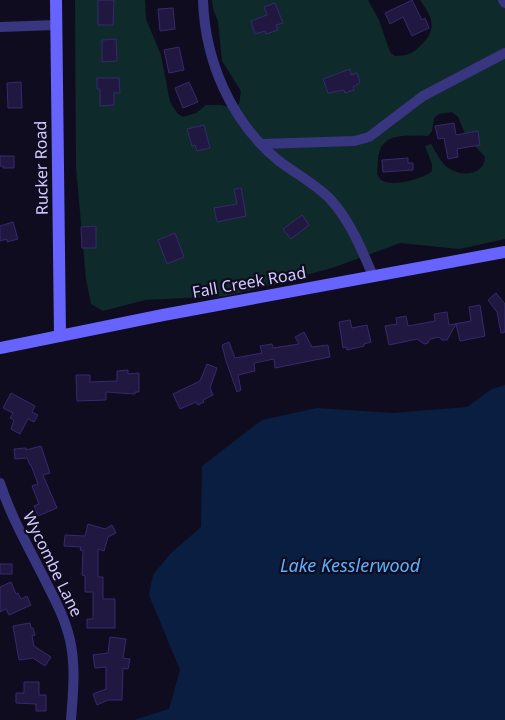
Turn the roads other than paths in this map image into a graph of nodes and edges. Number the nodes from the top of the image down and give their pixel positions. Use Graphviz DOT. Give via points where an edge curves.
graph roads {
  1 [pos="56,0"];
  2 [pos="203,0"];
  3 [pos="56,25"];
  4 [pos="0,27"];
  5 [pos="505,52"];
  6 [pos="262,144"];
  7 [pos="505,252"];
  8 [pos="373,276"];
  9 [pos="60,336"];
  10 [pos="0,348"];
  11 [pos="0,483"];
  12 [pos="70,720"];
  1 -- 3 [label="main road, Rucker Road"];
  2 -- 6 [label="street" via="208,40 220,81 236,111"];
  3 -- 4 [label="street"];
  3 -- 9 [label="main road, Rucker Road"];
  5 -- 6 [label="street" via="423,96 369,137 354,141"];
  6 -- 8 [label="street" via="334,204 349,226"];
  7 -- 8 [label="main road, Fall Creek Road"];
  8 -- 9 [label="main road, Fall Creek Road"];
  9 -- 10 [label="main road, Fall Creek Road"];
  11 -- 12 [label="street, Wycombe Lane" via="14,520 67,628 74,670"];
}
